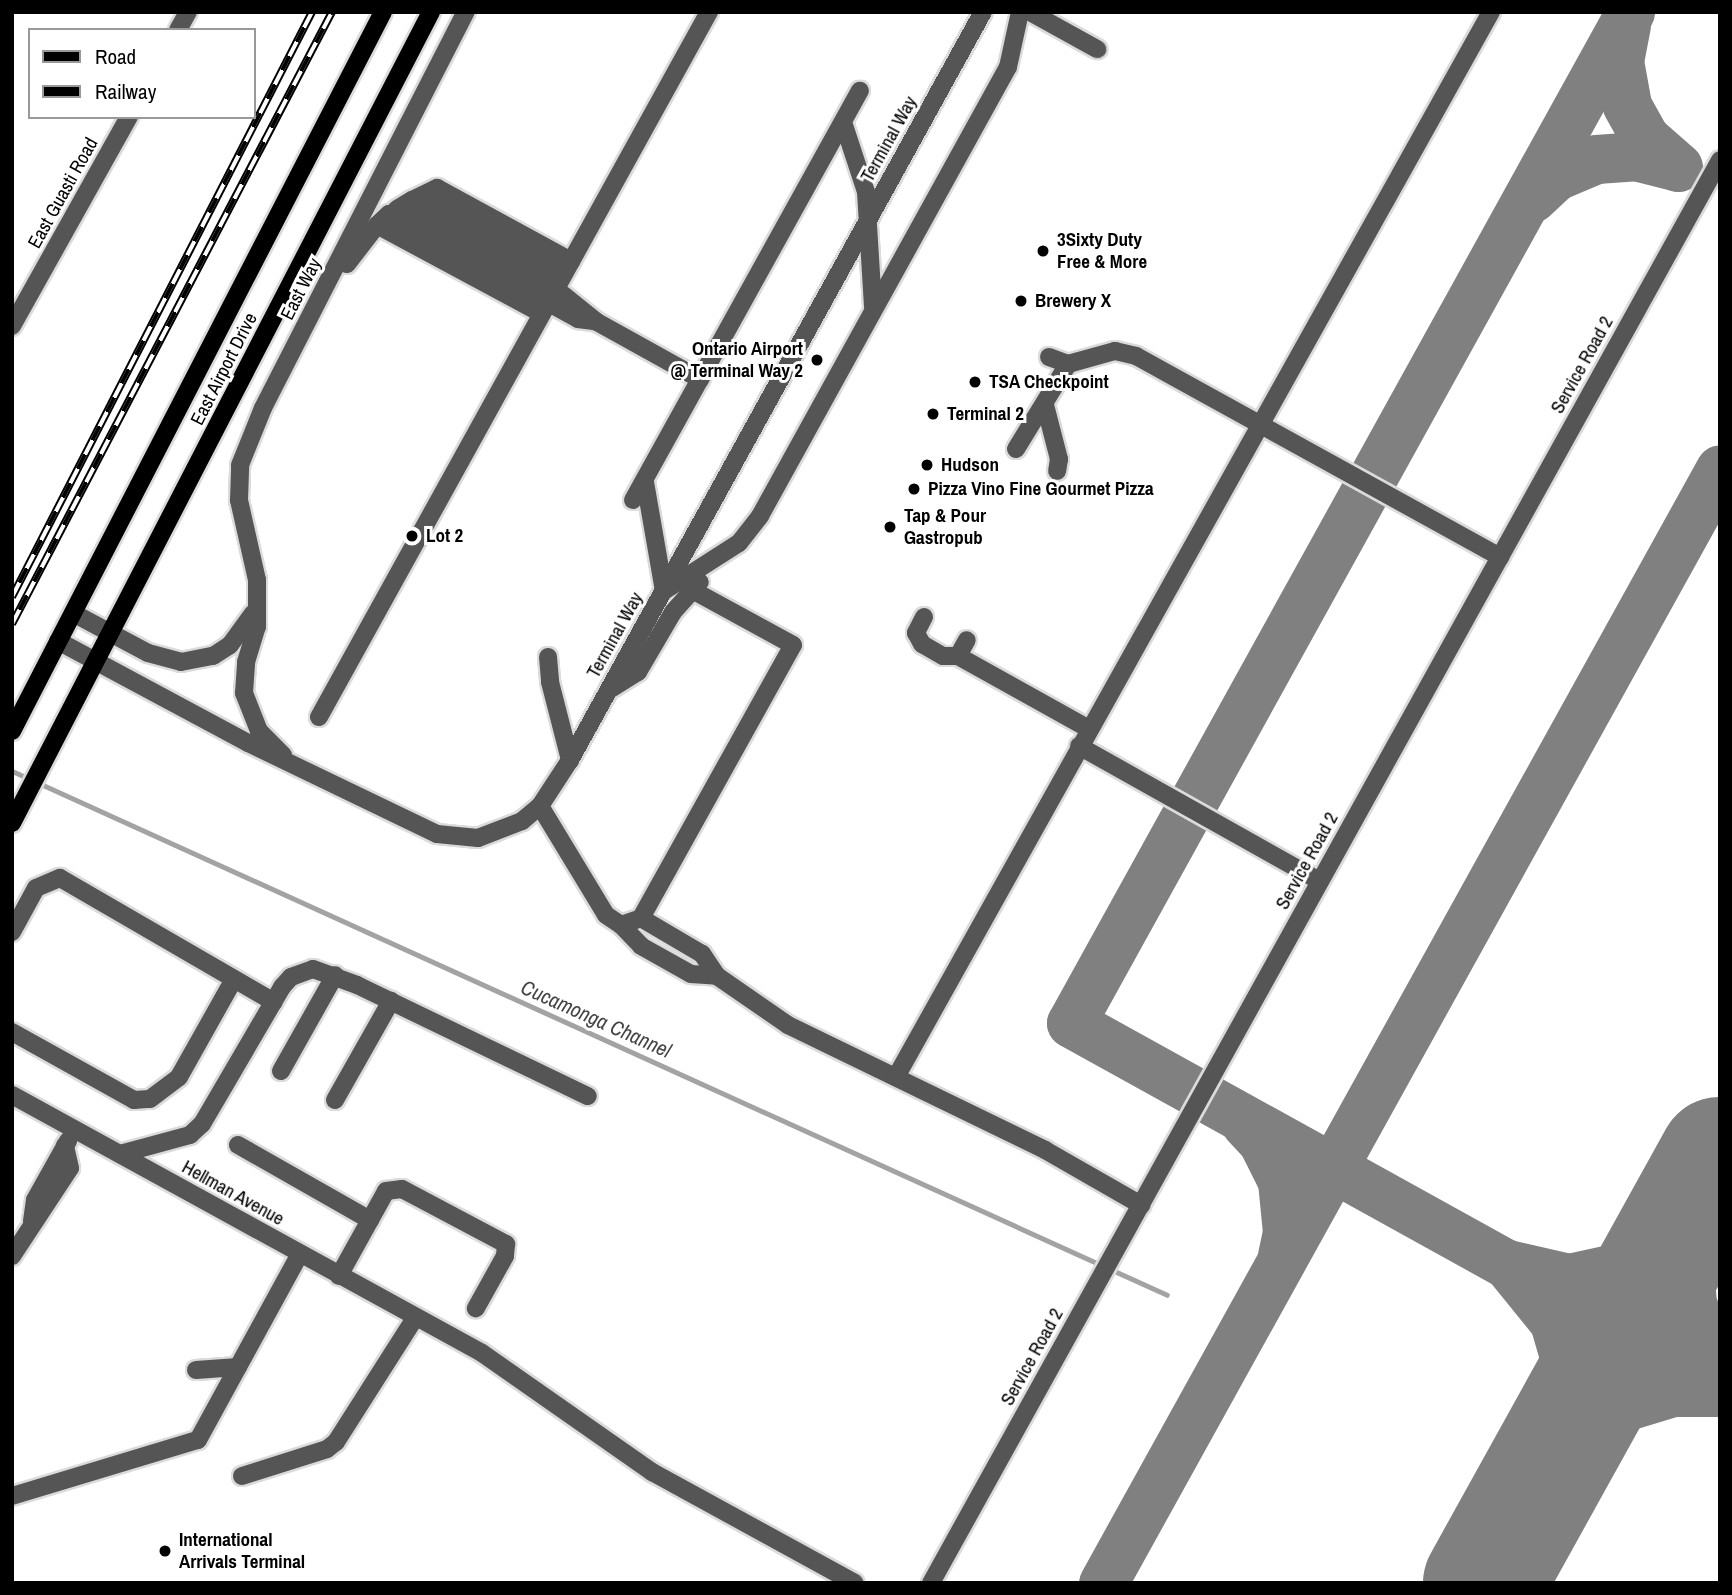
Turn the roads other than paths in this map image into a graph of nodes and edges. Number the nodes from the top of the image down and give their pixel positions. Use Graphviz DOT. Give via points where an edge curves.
graph roads {
  1 [pos="188,12"];
  2 [pos="383,12"];
  3 [pos="432,12"];
  4 [pos="466,12"];
  5 [pos="709,12"];
  6 [pos="983,12"];
  7 [pos="1020,12"];
  8 [pos="1030,12"];
  9 [pos="1491,12"];
  10 [pos="179,28"];
  11 [pos="1097,49"];
  12 [pos="860,91"];
  13 [pos="128,119"];
  14 [pos="843,121"];
  15 [pos="1720,160"];
  16 [pos="869,218"];
  17 [pos="383,220"];
  18 [pos="556,288"];
  19 [pos="323,294"];
  20 [pos="872,310"];
  21 [pos="12,326"];
  22 [pos="1049,357"];
  23 [pos="1068,364"];
  24 [pos="700,379"];
  25 [pos="1045,405"];
  26 [pos="1259,425"];
  27 [pos="1057,452"];
  28 [pos="1057,471"];
  29 [pos="647,475"];
  30 [pos="633,500"];
  31 [pos="721,554"];
  32 [pos="1500,557"];
  33 [pos="692,590"];
  34 [pos="664,591"];
  35 [pos="257,599"];
  36 [pos="73,614"];
  37 [pos="924,617"];
  38 [pos="111,633"];
  39 [pos="58,641"];
  40 [pos="548,657"];
  41 [pos="97,661"];
  42 [pos="610,690"];
  43 [pos="319,717"];
  44 [pos="13,729"];
  45 [pos="1088,729"];
  46 [pos="1079,746"];
  47 [pos="570,760"];
  48 [pos="291,762"];
  49 [pos="540,806"];
  50 [pos="14,820"];
  51 [pos="1320,881"];
  52 [pos="642,918"];
  53 [pos="621,925"];
  54 [pos="12,932"];
  55 [pos="335,975"];
  56 [pos="717,976"];
  57 [pos="234,979"];
  58 [pos="391,1001"];
  59 [pos="274,1002"];
  60 [pos="12,1032"];
  61 [pos="281,1071"];
  62 [pos="896,1077"];
  63 [pos="12,1095"];
  64 [pos="588,1096"];
  65 [pos="335,1100"];
  66 [pos="75,1129"];
  67 [pos="238,1145"];
  68 [pos="120,1154"];
  69 [pos="1141,1205"];
  70 [pos="370,1220"];
  71 [pos="300,1254"];
  72 [pos="12,1256"];
  73 [pos="340,1276"];
  74 [pos="476,1308"];
  75 [pos="415,1318"];
  76 [pos="238,1367"];
  77 [pos="197,1370"];
  78 [pos="242,1476"];
  79 [pos="12,1496"];
  80 [pos="855,1583"];
  81 [pos="931,1583"];
  1 -- 10 [label="street"];
  2 -- 36 [label="main road, East Airport Drive"];
  3 -- 38 [label="main road, East Airport Drive"];
  4 -- 19 [label="street, East Way"];
  5 -- 18 [label="street"];
  6 -- 16 [label="street, Terminal Way"];
  7 -- 20 [label="street" via="1008,67"];
  8 -- 11 [label="street"];
  9 -- 26 [label="street"];
  12 -- 14 [label="street"];
  13 -- 21 [label="street, East Guasti Road"];
  14 -- 16 [label="street" via="866,192"];
  14 -- 24 [label="street"];
  15 -- 32 [label="street, Service Road 2"];
  16 -- 20 [label="street"];
  16 -- 34 [label="street, Terminal Way"];
  17 -- 18 [label="street"];
  17 -- 18 [label="street" via="401,209 418,212"];
  17 -- 18 [label="street" via="412,200 428,200"];
  17 -- 19 [label="street"];
  18 -- 24 [label="street" via="578,319 597,322"];
  18 -- 43 [label="street"];
  19 -- 35 [label="street, East Way" via="263,408 240,465 239,500 255,559"];
  20 -- 31 [label="street" via="760,516 739,543"];
  22 -- 23 [label="street"];
  23 -- 25 [label="street"];
  23 -- 26 [label="street" via="1126,352"];
  24 -- 29 [label="street"];
  25 -- 27 [label="street"];
  25 -- 27 [label="street" via="1020,442"];
  26 -- 32 [label="street"];
  26 -- 45 [label="street"];
  27 -- 28 [label="street"];
  29 -- 30 [label="street"];
  29 -- 34 [label="street" via="644,495 662,561"];
  31 -- 33 [label="street"];
  31 -- 34 [label="street"];
  32 -- 51 [label="street, Service Road 2"];
  33 -- 42 [label="street" via="673,612 638,672"];
  33 -- 52 [label="street" via="793,646"];
  34 -- 42 [label="street, Terminal Way"];
  35 -- 38 [label="street, East Way" via="252,618 230,645 198,660 164,660"];
  35 -- 48 [label="street, East Way" via="257,627 246,662 247,708 260,731"];
  36 -- 38 [label="street, East Way"];
  36 -- 39 [label="main road, East Airport Drive"];
  37 -- 45 [label="street" via="916,633 922,643 943,656 962,648"];
  38 -- 41 [label="main road, East Airport Drive"];
  39 -- 41 [label="street, Terminal Way"];
  39 -- 44 [label="main road, East Airport Drive"];
  40 -- 47 [label="street"];
  41 -- 48 [label="street, Terminal Way"];
  41 -- 50 [label="main road, East Airport Drive"];
  42 -- 47 [label="street, Terminal Way"];
  45 -- 46 [label="street"];
  46 -- 51 [label="street"];
  46 -- 62 [label="street"];
  47 -- 49 [label="street, Terminal Way"];
  48 -- 49 [label="street, Terminal Way" via="388,813 458,838 497,833"];
  49 -- 53 [label="street" via="607,915"];
  51 -- 69 [label="street, Service Road 2"];
  52 -- 53 [label="street"];
  52 -- 56 [label="street" via="702,954"];
  53 -- 56 [label="street" via="641,946 691,974"];
  54 -- 57 [label="street" via="36,888 60,878"];
  55 -- 58 [label="street"];
  55 -- 59 [label="street" via="313,969 302,972 282,987"];
  55 -- 61 [label="street"];
  56 -- 62 [label="street" via="788,1025"];
  57 -- 59 [label="street"];
  57 -- 60 [label="street" via="180,1077 150,1098 134,1100"];
  58 -- 64 [label="street"];
  58 -- 65 [label="street"];
  59 -- 68 [label="street" via="202,1125 190,1135"];
  62 -- 69 [label="street" via="1045,1150"];
  63 -- 66 [label="street, Hellman Avenue"];
  66 -- 68 [label="street, Hellman Avenue"];
  66 -- 72 [label="street" via="35,1200 32,1221"];
  67 -- 70 [label="street"];
  68 -- 71 [label="street, Hellman Avenue"];
  69 -- 81 [label="street, Service Road 2"];
  70 -- 73 [label="street"];
  70 -- 74 [label="street" via="386,1191 402,1189 506,1244 505,1256"];
  71 -- 73 [label="street, Hellman Avenue"];
  71 -- 76 [label="street"];
  73 -- 75 [label="street, Hellman Avenue"];
  75 -- 78 [label="street" via="336,1442 327,1449"];
  75 -- 80 [label="street, Hellman Avenue" via="531,1385 661,1478"];
  76 -- 77 [label="street"];
  76 -- 79 [label="street" via="198,1440"];
}
